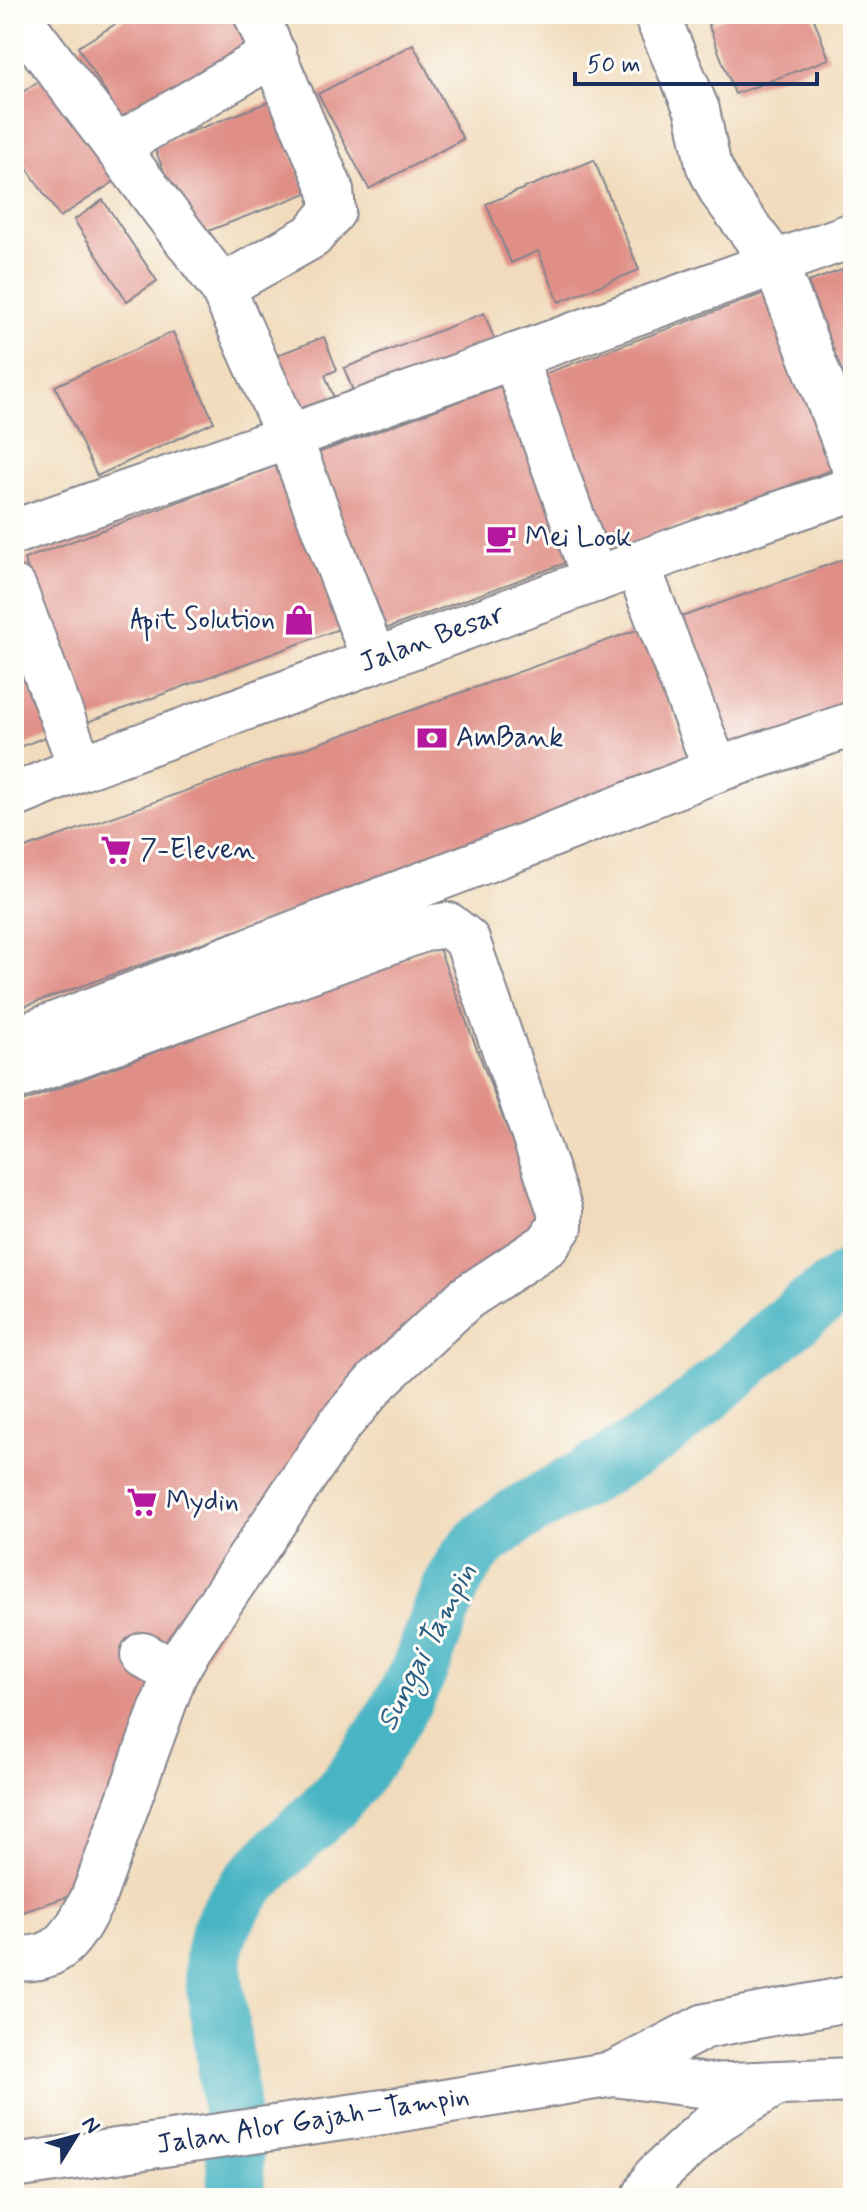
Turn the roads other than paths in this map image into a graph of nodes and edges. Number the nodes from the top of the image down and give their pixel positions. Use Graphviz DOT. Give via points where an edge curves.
graph roads {
  1 [pos="256,14"];
  2 [pos="656,14"];
  3 [pos="24,16"];
  4 [pos="274,54"];
  5 [pos="117,146"];
  6 [pos="853,235"];
  7 [pos="775,263"];
  8 [pos="222,287"];
  9 [pos="514,356"];
  10 [pos="289,437"];
  11 [pos="853,464"];
  12 [pos="853,489"];
  13 [pos="14,532"];
  14 [pos="637,564"];
  15 [pos="595,580"];
  16 [pos="14,588"];
  17 [pos="374,660"];
  18 [pos="853,724"];
  19 [pos="81,768"];
  20 [pos="716,770"];
  21 [pos="14,796"];
  22 [pos="14,1040"];
  23 [pos="14,1078"];
  24 [pos="14,1958"];
  25 [pos="853,1998"];
  26 [pos="613,2074"];
  27 [pos="853,2080"];
  28 [pos="775,2084"];
  29 [pos="14,2166"];
  30 [pos="644,2198"];
  1 -- 4 [label="street"];
  2 -- 7 [label="street" via="697,110 708,164 722,192"];
  3 -- 5 [label="street"];
  4 -- 5 [label="street"];
  4 -- 8 [label="street" via="331,190 333,211 312,236"];
  5 -- 8 [label="street"];
  6 -- 7 [label="street"];
  7 -- 9 [label="street"];
  7 -- 11 [label="street"];
  8 -- 10 [label="street"];
  9 -- 10 [label="street"];
  9 -- 15 [label="street"];
  10 -- 13 [label="street"];
  10 -- 17 [label="street"];
  12 -- 14 [label="street, Jalan Besar"];
  14 -- 15 [label="street, Jalan Besar"];
  14 -- 20 [label="street"];
  15 -- 17 [label="street, Jalan Besar"];
  16 -- 19 [label="street"];
  17 -- 19 [label="street, Jalan Besar"];
  18 -- 20 [label="street"];
  19 -- 21 [label="street, Jalan Besar"];
  20 -- 22 [label="street"];
  23 -- 24 [label="street" via="427,928 448,925 467,940 560,1211 560,1226 548,1244 466,1298 378,1380 339,1425 190,1647 159,1664 93,1898 77,1929 55,1953"];
  25 -- 26 [label="street, Jalan Alor Gajah–Tampin" via="705,2026"];
  26 -- 28 [label="street, Jalan Alor Gajah–Tampin" via="708,2086"];
  26 -- 29 [label="street, Jalan Alor Gajah–Tampin"];
  27 -- 28 [label="street, Jalan Alor Gajah–Tampin"];
  28 -- 30 [label="street" via="714,2122 655,2177"];
}
